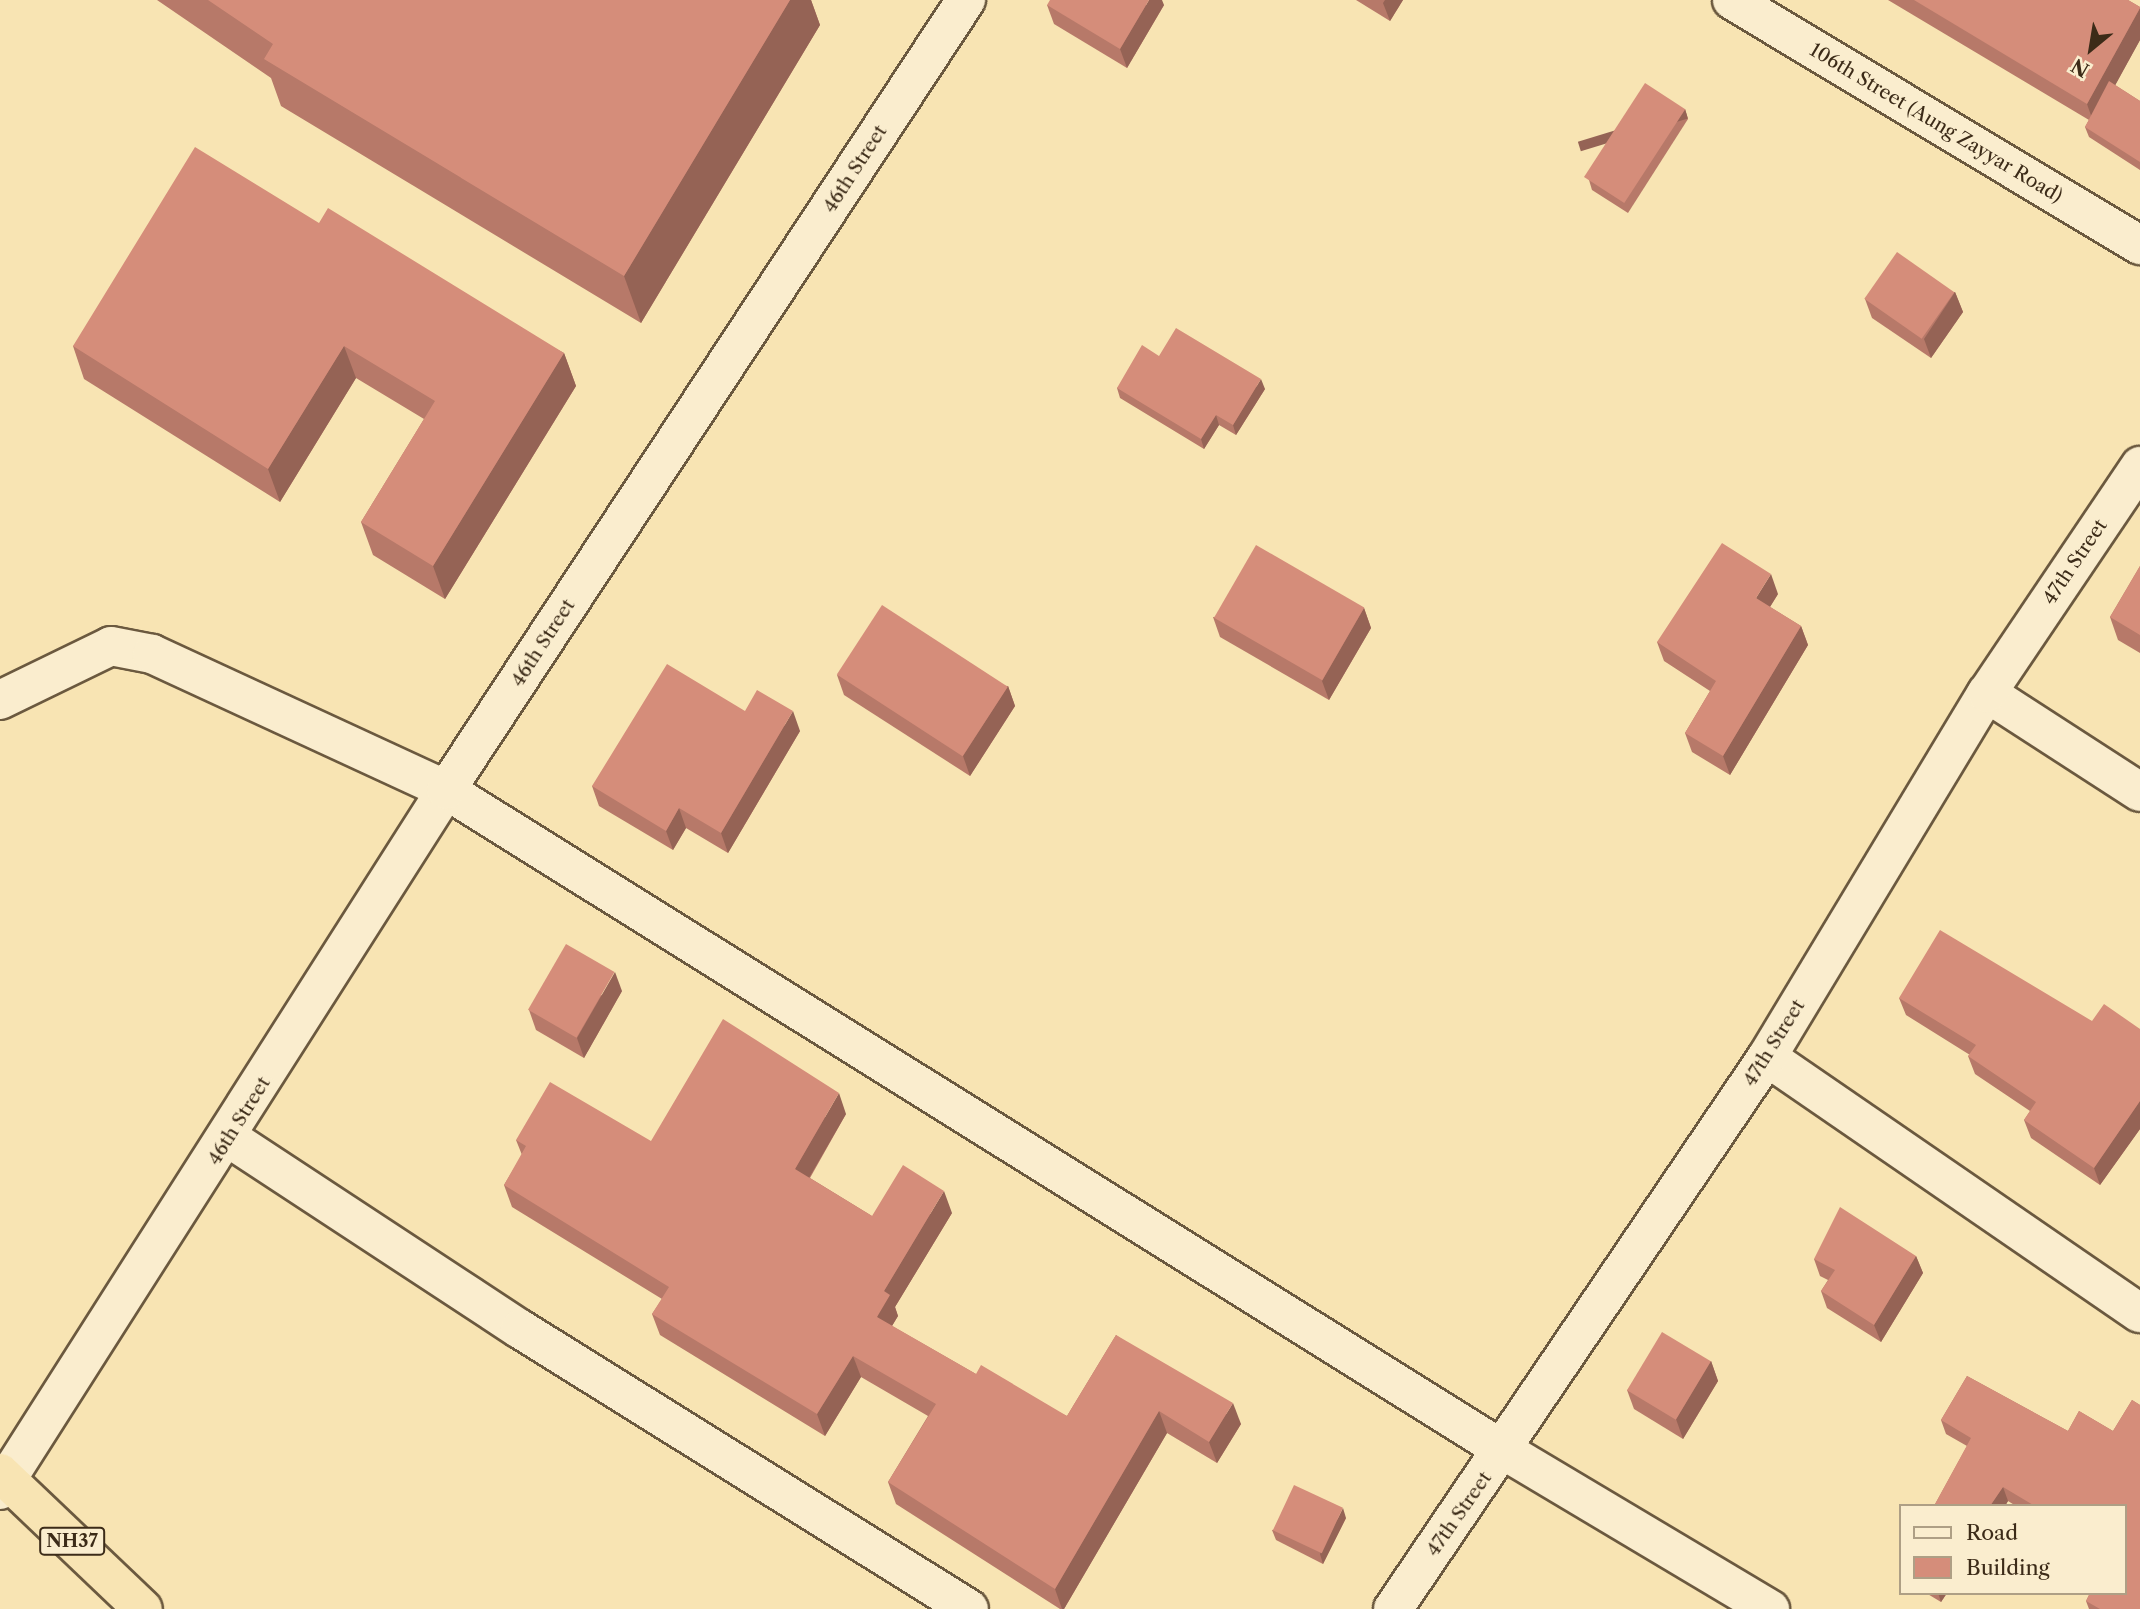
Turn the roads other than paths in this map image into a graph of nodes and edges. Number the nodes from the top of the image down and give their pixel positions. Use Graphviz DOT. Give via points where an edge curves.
graph roads {
  1 [pos="966,0"];
  2 [pos="1732,0"];
  3 [pos="2140,245"];
  4 [pos="2140,466"];
  5 [pos="1987,693"];
  6 [pos="0,700"];
  7 [pos="446,790"];
  8 [pos="2140,792"];
  9 [pos="1767,1057"];
  10 [pos="229,1139"];
  11 [pos="2140,1313"];
  12 [pos="1503,1450"];
  13 [pos="3,1481"];
  14 [pos="143,1609"];
  15 [pos="969,1609"];
  16 [pos="1393,1609"];
  17 [pos="1770,1609"];
  1 -- 7 [label="street, 46th Street"];
  2 -- 3 [label="street, 106th Street (Aung Zayyar Road)"];
  4 -- 5 [label="street, 47th Street"];
  5 -- 8 [label="street"];
  5 -- 9 [label="street, 47th Street"];
  6 -- 7 [label="street" via="111,646 138,651"];
  7 -- 10 [label="street, 46th Street"];
  7 -- 12 [label="street"];
  9 -- 11 [label="street"];
  9 -- 12 [label="street, 47th Street"];
  10 -- 13 [label="street, 46th Street"];
  10 -- 15 [label="street" via="520,1329"];
  12 -- 16 [label="street, 47th Street"];
  12 -- 17 [label="street"];
  13 -- 14 [label="highway, NH37"];
}
